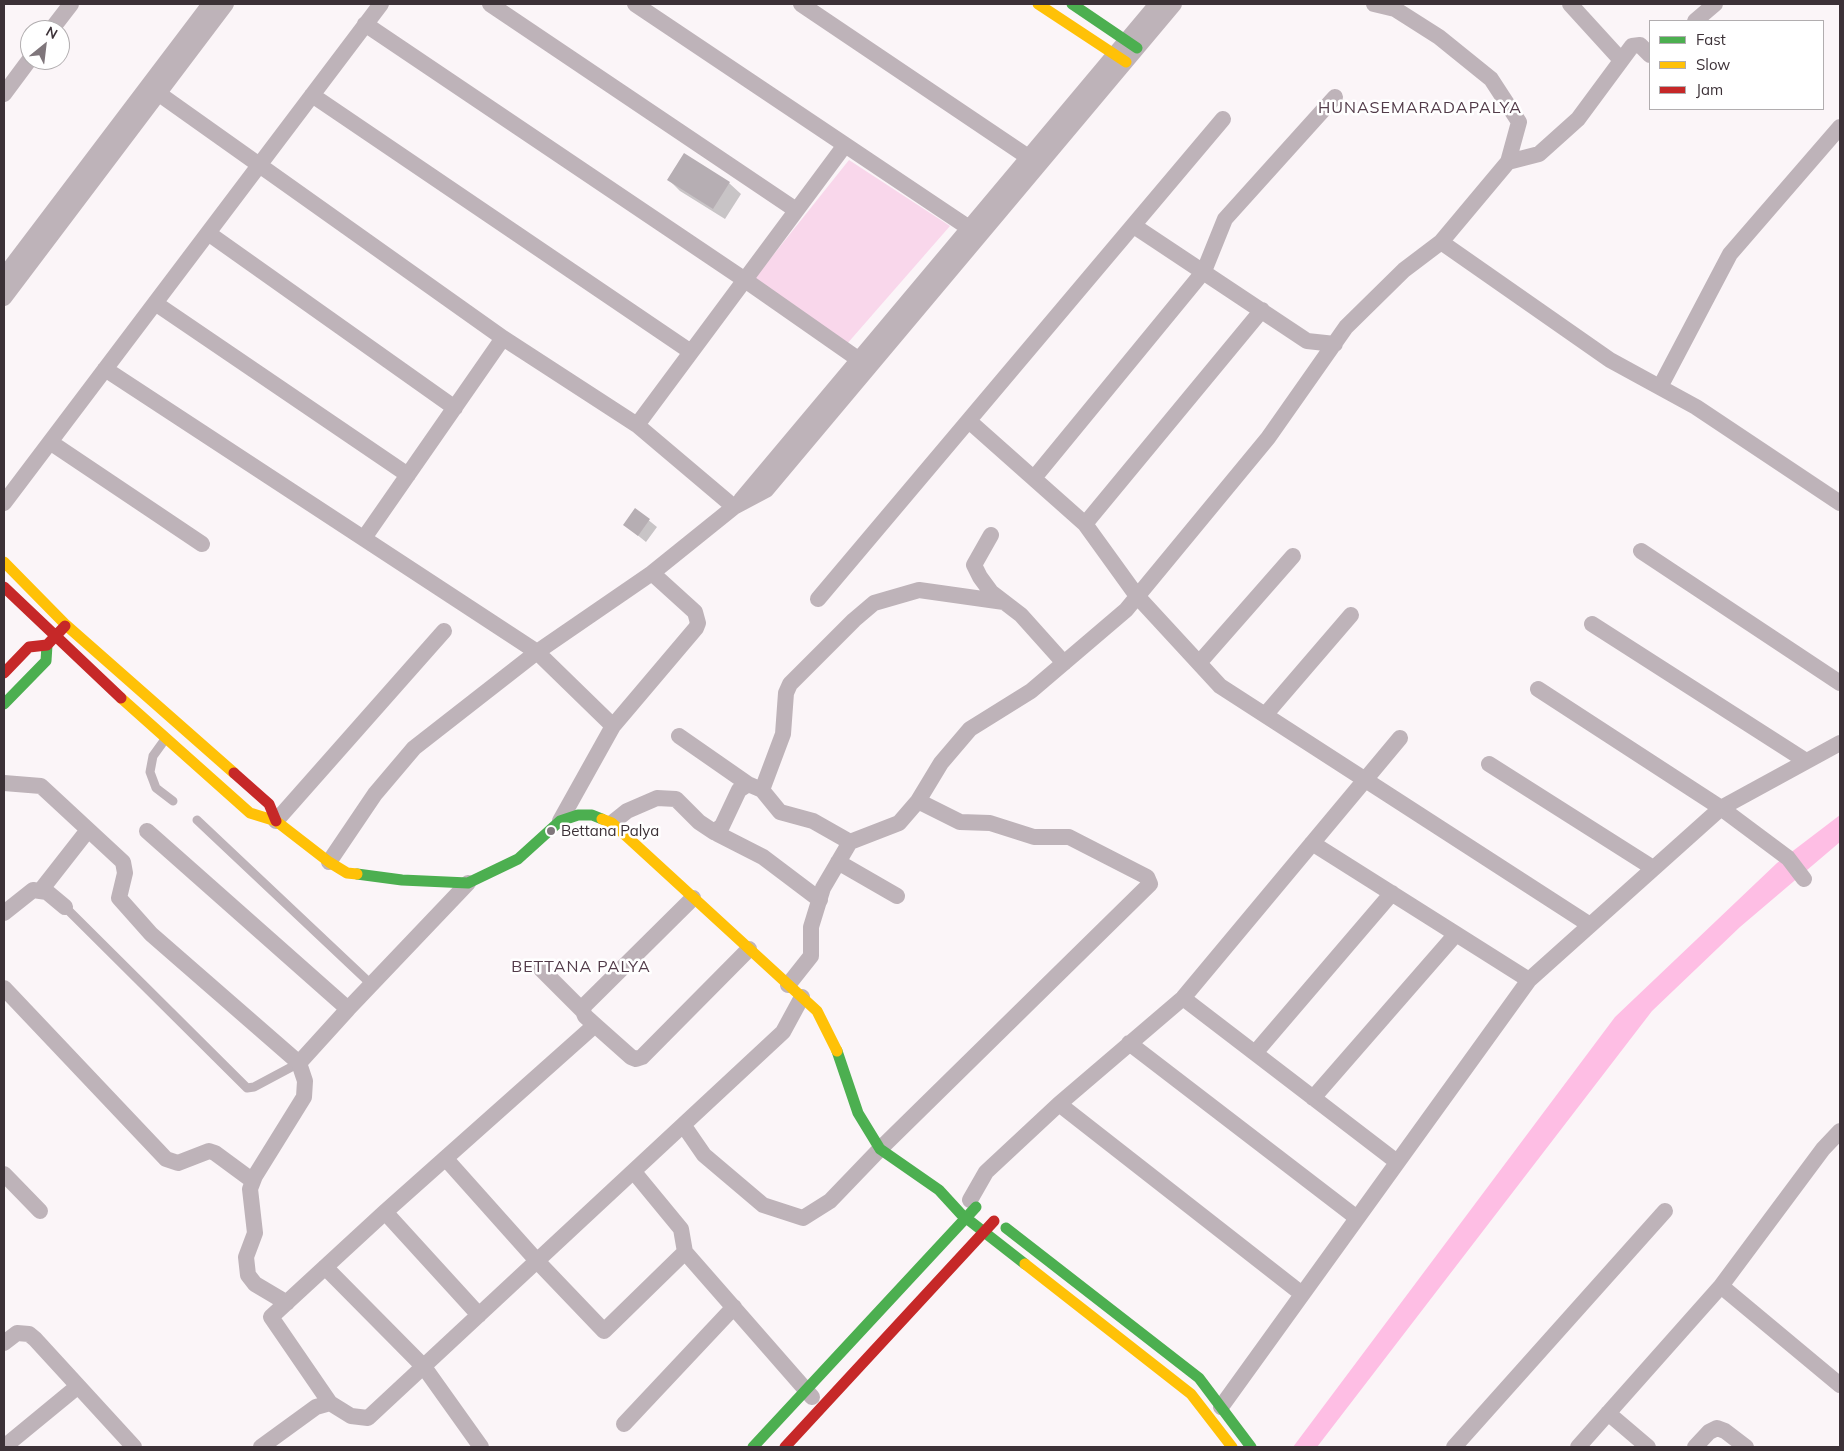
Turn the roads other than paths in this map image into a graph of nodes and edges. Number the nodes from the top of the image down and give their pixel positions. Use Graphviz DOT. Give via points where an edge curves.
graph roads {
  1 [pos="70,4"];
  2 [pos="210,4"];
  3 [pos="226,4"];
  4 [pos="381,4"];
  5 [pos="490,4"];
  6 [pos="635,4"];
  7 [pos="800,4"];
  8 [pos="1038,4"];
  9 [pos="1072,4"];
  10 [pos="1157,4"];
  11 [pos="1174,4"];
  12 [pos="1374,4"];
  13 [pos="1570,4"];
  14 [pos="1716,4"];
  15 [pos="58,20"];
  16 [pos="1696,20"];
  17 [pos="365,24"];
  18 [pos="1132,44"];
  19 [pos="1649,54"];
  20 [pos="1120,58"];
  21 [pos="1621,60"];
  22 [pos="22,70"];
  23 [pos="153,90"];
  24 [pos="4,94"];
  25 [pos="312,95"];
  26 [pos="1335,97"];
  27 [pos="1223,120"];
  28 [pos="1840,127"];
  29 [pos="845,145"];
  30 [pos="1034,161"];
  31 [pos="1508,162"];
  32 [pos="259,165"];
  33 [pos="796,210"];
  34 [pos="1134,226"];
  35 [pos="975,231"];
  36 [pos="208,233"];
  37 [pos="1440,242"];
  38 [pos="1204,271"];
  39 [pos="4,276"];
  40 [pos="745,280"];
  41 [pos="4,298"];
  42 [pos="155,303"];
  43 [pos="1262,310"];
  44 [pos="503,338"];
  45 [pos="1335,344"];
  46 [pos="691,352"];
  47 [pos="864,363"];
  48 [pos="105,369"];
  49 [pos="1660,387"];
  50 [pos="455,408"];
  51 [pos="969,420"];
  52 [pos="636,425"];
  53 [pos="50,442"];
  54 [pos="408,475"];
  55 [pos="1034,478"];
  56 [pos="4,503"];
  57 [pos="1840,503"];
  58 [pos="734,507"];
  59 [pos="1085,524"];
  60 [pos="991,535"];
  61 [pos="364,538"];
  62 [pos="202,544"];
  63 [pos="1641,551"];
  64 [pos="1293,556"];
  65 [pos="4,562"];
  66 [pos="652,573"];
  67 [pos="4,587"];
  68 [pos="1138,596"];
  69 [pos="818,600"];
  70 [pos="1004,602"];
  71 [pos="1351,615"];
  72 [pos="1592,624"];
  73 [pos="66,625"];
  74 [pos="444,632"];
  75 [pos="56,636"];
  76 [pos="47,645"];
  77 [pos="537,652"];
  78 [pos="1064,663"];
  79 [pos="1199,663"];
  80 [pos="4,673"];
  81 [pos="1840,683"];
  82 [pos="1538,689"];
  83 [pos="4,704"];
  84 [pos="1265,715"];
  85 [pos="613,726"];
  86 [pos="680,736"];
  87 [pos="166,738"];
  88 [pos="1400,738"];
  89 [pos="1840,742"];
  90 [pos="1806,761"];
  91 [pos="1489,764"];
  92 [pos="1366,779"];
  93 [pos="4,783"];
  94 [pos="755,787"];
  95 [pos="918,801"];
  96 [pos="172,802"];
  97 [pos="1721,808"];
  98 [pos="197,820"];
  99 [pos="276,821"];
  100 [pos="560,821"];
  101 [pos="612,823"];
  102 [pos="88,830"];
  103 [pos="147,831"];
  104 [pos="714,832"];
  105 [pos="850,842"];
  106 [pos="1312,843"];
  107 [pos="329,862"];
  108 [pos="838,862"];
  109 [pos="1653,868"];
  110 [pos="1804,879"];
  111 [pos="468,883"];
  112 [pos="41,890"];
  113 [pos="1392,893"];
  114 [pos="897,896"];
  115 [pos="693,898"];
  116 [pos="820,900"];
  117 [pos="65,907"];
  118 [pos="4,913"];
  119 [pos="1590,925"];
  120 [pos="1456,934"];
  121 [pos="749,949"];
  122 [pos="542,969"];
  123 [pos="1529,980"];
  124 [pos="372,985"];
  125 [pos="788,985"];
  126 [pos="4,988"];
  127 [pos="802,997"];
  128 [pos="1183,998"];
  129 [pos="348,1009"];
  130 [pos="583,1011"];
  131 [pos="595,1025"];
  132 [pos="1130,1043"];
  133 [pos="1255,1053"];
  134 [pos="299,1063"];
  135 [pos="1313,1098"];
  136 [pos="1059,1104"];
  137 [pos="684,1126"];
  138 [pos="1840,1131"];
  139 [pos="880,1149"];
  140 [pos="446,1159"];
  141 [pos="1397,1162"];
  142 [pos="634,1172"];
  143 [pos="4,1174"];
  144 [pos="253,1181"];
  145 [pos="939,1190"];
  146 [pos="974,1203"];
  147 [pos="40,1210"];
  148 [pos="1665,1211"];
  149 [pos="385,1212"];
  150 [pos="966,1218"];
  151 [pos="1357,1218"];
  152 [pos="996,1220"];
  153 [pos="984,1232"];
  154 [pos="685,1252"];
  155 [pos="538,1262"];
  156 [pos="325,1267"];
  157 [pos="1721,1286"];
  158 [pos="1302,1294"];
  159 [pos="287,1302"];
  160 [pos="734,1307"];
  161 [pos="479,1315"];
  162 [pos="4,1343"];
  163 [pos="424,1368"];
  164 [pos="1204,1384"];
  165 [pos="1840,1385"];
  166 [pos="77,1387"];
  167 [pos="806,1390"];
  168 [pos="1191,1394"];
  169 [pos="330,1403"];
  170 [pos="1221,1406"];
  171 [pos="822,1408"];
  172 [pos="1608,1413"];
  173 [pos="624,1424"];
  174 [pos="4,1447"];
  175 [pos="134,1447"];
  176 [pos="261,1447"];
  177 [pos="482,1447"];
  178 [pos="752,1447"];
  179 [pos="784,1447"];
  180 [pos="1232,1447"];
  181 [pos="1251,1447"];
  182 [pos="1454,1447"];
  183 [pos="1578,1447"];
  184 [pos="1648,1447"];
  185 [pos="1695,1447"];
  186 [pos="1746,1447"];
  1 -- 15 [label="street"];
  2 -- 23 [label="street"];
  3 -- 23 [label="street"];
  4 -- 17 [label="street"];
  5 -- 33 [label="street"];
  6 -- 29 [label="street"];
  7 -- 30 [label="street"];
  8 -- 20 [label="street"];
  9 -- 18 [label="street"];
  10 -- 18 [label="street"];
  11 -- 18 [label="street"];
  12 -- 31 [label="street" via="1395,9 1439,37 1491,80 1519,122"];
  13 -- 21 [label="street"];
  14 -- 16 [label="street"];
  17 -- 25 [label="street"];
  17 -- 40 [label="street"];
  18 -- 20 [label="street"];
  19 -- 21 [label="street" via="1635,44"];
  20 -- 30 [label="street"];
  21 -- 31 [label="street" via="1572,125 1539,154"];
  22 -- 24 [label="street"];
  23 -- 32 [label="street"];
  23 -- 39 [label="street"];
  23 -- 41 [label="street"];
  25 -- 32 [label="street"];
  25 -- 46 [label="street"];
  26 -- 38 [label="street" via="1226,219"];
  27 -- 34 [label="street"];
  28 -- 49 [label="street" via="1730,254"];
  29 -- 33 [label="street"];
  29 -- 35 [label="street"];
  30 -- 35 [label="street"];
  31 -- 37 [label="street"];
  32 -- 36 [label="street"];
  32 -- 44 [label="street"];
  33 -- 40 [label="street"];
  34 -- 38 [label="street"];
  34 -- 51 [label="street"];
  35 -- 47 [label="street"];
  36 -- 42 [label="street"];
  36 -- 50 [label="street"];
  37 -- 45 [label="street" via="1404,270 1346,327"];
  37 -- 49 [label="street" via="1610,360"];
  38 -- 43 [label="street"];
  38 -- 55 [label="street"];
  40 -- 46 [label="street"];
  40 -- 47 [label="street"];
  42 -- 48 [label="street"];
  42 -- 54 [label="street"];
  43 -- 45 [label="street" via="1307,340"];
  43 -- 59 [label="street"];
  44 -- 50 [label="street"];
  44 -- 52 [label="street"];
  45 -- 68 [label="street" via="1268,438"];
  46 -- 52 [label="street"];
  47 -- 58 [label="street"];
  47 -- 58 [label="street" via="766,490"];
  48 -- 53 [label="street"];
  48 -- 61 [label="street"];
  49 -- 57 [label="street" via="1696,407"];
  50 -- 54 [label="street"];
  51 -- 55 [label="street"];
  51 -- 69 [label="street"];
  52 -- 58 [label="street"];
  53 -- 56 [label="street"];
  53 -- 62 [label="street"];
  54 -- 61 [label="street"];
  55 -- 59 [label="street"];
  58 -- 66 [label="street"];
  59 -- 68 [label="street"];
  60 -- 70 [label="street" via="974,565 992,592"];
  61 -- 77 [label="street"];
  63 -- 81 [label="street"];
  64 -- 79 [label="street"];
  65 -- 73 [label="street"];
  66 -- 77 [label="street"];
  66 -- 85 [label="street" via="695,612 698,623"];
  67 -- 75 [label="street"];
  68 -- 78 [label="street"];
  68 -- 79 [label="street"];
  70 -- 78 [label="street" via="1021,615"];
  70 -- 94 [label="street" via="919,590 874,603 790,684 786,693 783,734"];
  71 -- 84 [label="street"];
  72 -- 90 [label="street"];
  73 -- 75 [label="street"];
  73 -- 99 [label="street" via="269,804"];
  74 -- 99 [label="street"];
  75 -- 76 [label="street"];
  75 -- 87 [label="street"];
  76 -- 80 [label="street" via="29,647"];
  76 -- 83 [label="street" via="46,661"];
  77 -- 85 [label="street"];
  77 -- 107 [label="street" via="414,748 375,794"];
  78 -- 95 [label="street" via="1031,691 970,729 941,763"];
  79 -- 84 [label="street" via="1220,686"];
  82 -- 97 [label="street"];
  84 -- 92 [label="street"];
  85 -- 100 [label="street"];
  86 -- 94 [label="street"];
  87 -- 96 [label="lane" via="153,756 150,772 156,788"];
  87 -- 99 [label="street" via="250,813"];
  88 -- 92 [label="street"];
  89 -- 90 [label="street"];
  90 -- 97 [label="street"];
  91 -- 109 [label="street"];
  92 -- 106 [label="street"];
  92 -- 119 [label="street"];
  93 -- 102 [label="street" via="41,786"];
  94 -- 104 [label="street" via="739,790 722,826"];
  94 -- 105 [label="street" via="780,812 813,820"];
  95 -- 105 [label="street" via="899,823"];
  95 -- 139 [label="street" via="960,822 990,823 1034,837 1069,837 1147,877 1150,884"];
  97 -- 109 [label="street"];
  97 -- 110 [label="street" via="1788,858"];
  98 -- 124 [label="lane"];
  99 -- 107 [label="street"];
  100 -- 101 [label="street" via="592,814"];
  100 -- 111 [label="street" via="518,859"];
  101 -- 104 [label="street" via="627,811 657,798 676,799"];
  101 -- 115 [label="street"];
  102 -- 112 [label="street"];
  102 -- 134 [label="street" via="123,862 125,873 120,898 151,934"];
  103 -- 129 [label="street"];
  104 -- 116 [label="street" via="759,854"];
  105 -- 108 [label="street"];
  106 -- 113 [label="street"];
  106 -- 128 [label="street"];
  107 -- 111 [label="street" via="347,873"];
  108 -- 114 [label="street"];
  108 -- 116 [label="street"];
  109 -- 119 [label="street"];
  111 -- 124 [label="street"];
  112 -- 117 [label="street"];
  112 -- 118 [label="street" via="32,890"];
  113 -- 120 [label="street"];
  113 -- 133 [label="street"];
  115 -- 121 [label="street"];
  115 -- 130 [label="street" via="584,1006"];
  116 -- 125 [label="street" via="811,927 810,956"];
  117 -- 134 [label="lane" via="246,1088 254,1087"];
  119 -- 123 [label="street"];
  120 -- 123 [label="street"];
  120 -- 135 [label="street"];
  121 -- 125 [label="street"];
  121 -- 131 [label="street" via="642,1057 630,1057"];
  122 -- 130 [label="street"];
  123 -- 141 [label="street"];
  124 -- 129 [label="street"];
  125 -- 127 [label="street"];
  126 -- 144 [label="street" via="166,1159 178,1163 209,1151"];
  127 -- 137 [label="street" via="783,1032"];
  127 -- 139 [label="street" via="817,1011 835,1046 858,1113"];
  128 -- 132 [label="street"];
  128 -- 133 [label="street"];
  129 -- 134 [label="street"];
  130 -- 131 [label="street"];
  131 -- 140 [label="street"];
  132 -- 136 [label="street"];
  132 -- 151 [label="street"];
  133 -- 135 [label="street"];
  134 -- 144 [label="street" via="305,1081 304,1096"];
  135 -- 141 [label="street"];
  136 -- 146 [label="street" via="986,1172"];
  136 -- 158 [label="street"];
  137 -- 139 [label="street" via="704,1155 763,1205 803,1218 830,1202"];
  137 -- 142 [label="street"];
  138 -- 157 [label="street"];
  139 -- 145 [label="street"];
  140 -- 149 [label="street"];
  140 -- 155 [label="street"];
  141 -- 151 [label="street"];
  142 -- 154 [label="street" via="681,1229"];
  142 -- 155 [label="street"];
  143 -- 147 [label="street"];
  144 -- 159 [label="street" via="250,1189 255,1233 246,1257 248,1275 255,1284"];
  145 -- 146 [label="street"];
  145 -- 150 [label="street"];
  146 -- 150 [label="street"];
  146 -- 152 [label="street"];
  148 -- 182 [label="street"];
  149 -- 156 [label="street"];
  149 -- 161 [label="street"];
  150 -- 153 [label="street"];
  150 -- 167 [label="street"];
  151 -- 158 [label="street"];
  152 -- 153 [label="street"];
  152 -- 164 [label="street"];
  153 -- 168 [label="street"];
  153 -- 171 [label="street"];
  154 -- 155 [label="street" via="604,1331"];
  154 -- 160 [label="street"];
  155 -- 161 [label="street"];
  156 -- 159 [label="street"];
  156 -- 163 [label="street"];
  157 -- 165 [label="street"];
  157 -- 172 [label="street"];
  158 -- 170 [label="street"];
  159 -- 169 [label="street" via="271,1317"];
  160 -- 167 [label="street"];
  160 -- 173 [label="street"];
  161 -- 163 [label="street"];
  162 -- 166 [label="street" via="17,1333 29,1334"];
  163 -- 169 [label="street" via="368,1418 351,1416"];
  163 -- 177 [label="street"];
  164 -- 168 [label="street"];
  164 -- 170 [label="street"];
  166 -- 174 [label="street"];
  166 -- 175 [label="street"];
  167 -- 171 [label="street"];
  167 -- 178 [label="street"];
  168 -- 180 [label="street"];
  169 -- 176 [label="street" via="316,1407"];
  170 -- 181 [label="street"];
  171 -- 179 [label="street"];
  172 -- 183 [label="street"];
  172 -- 184 [label="street"];
  185 -- 186 [label="street" via="1717,1428"];
}
